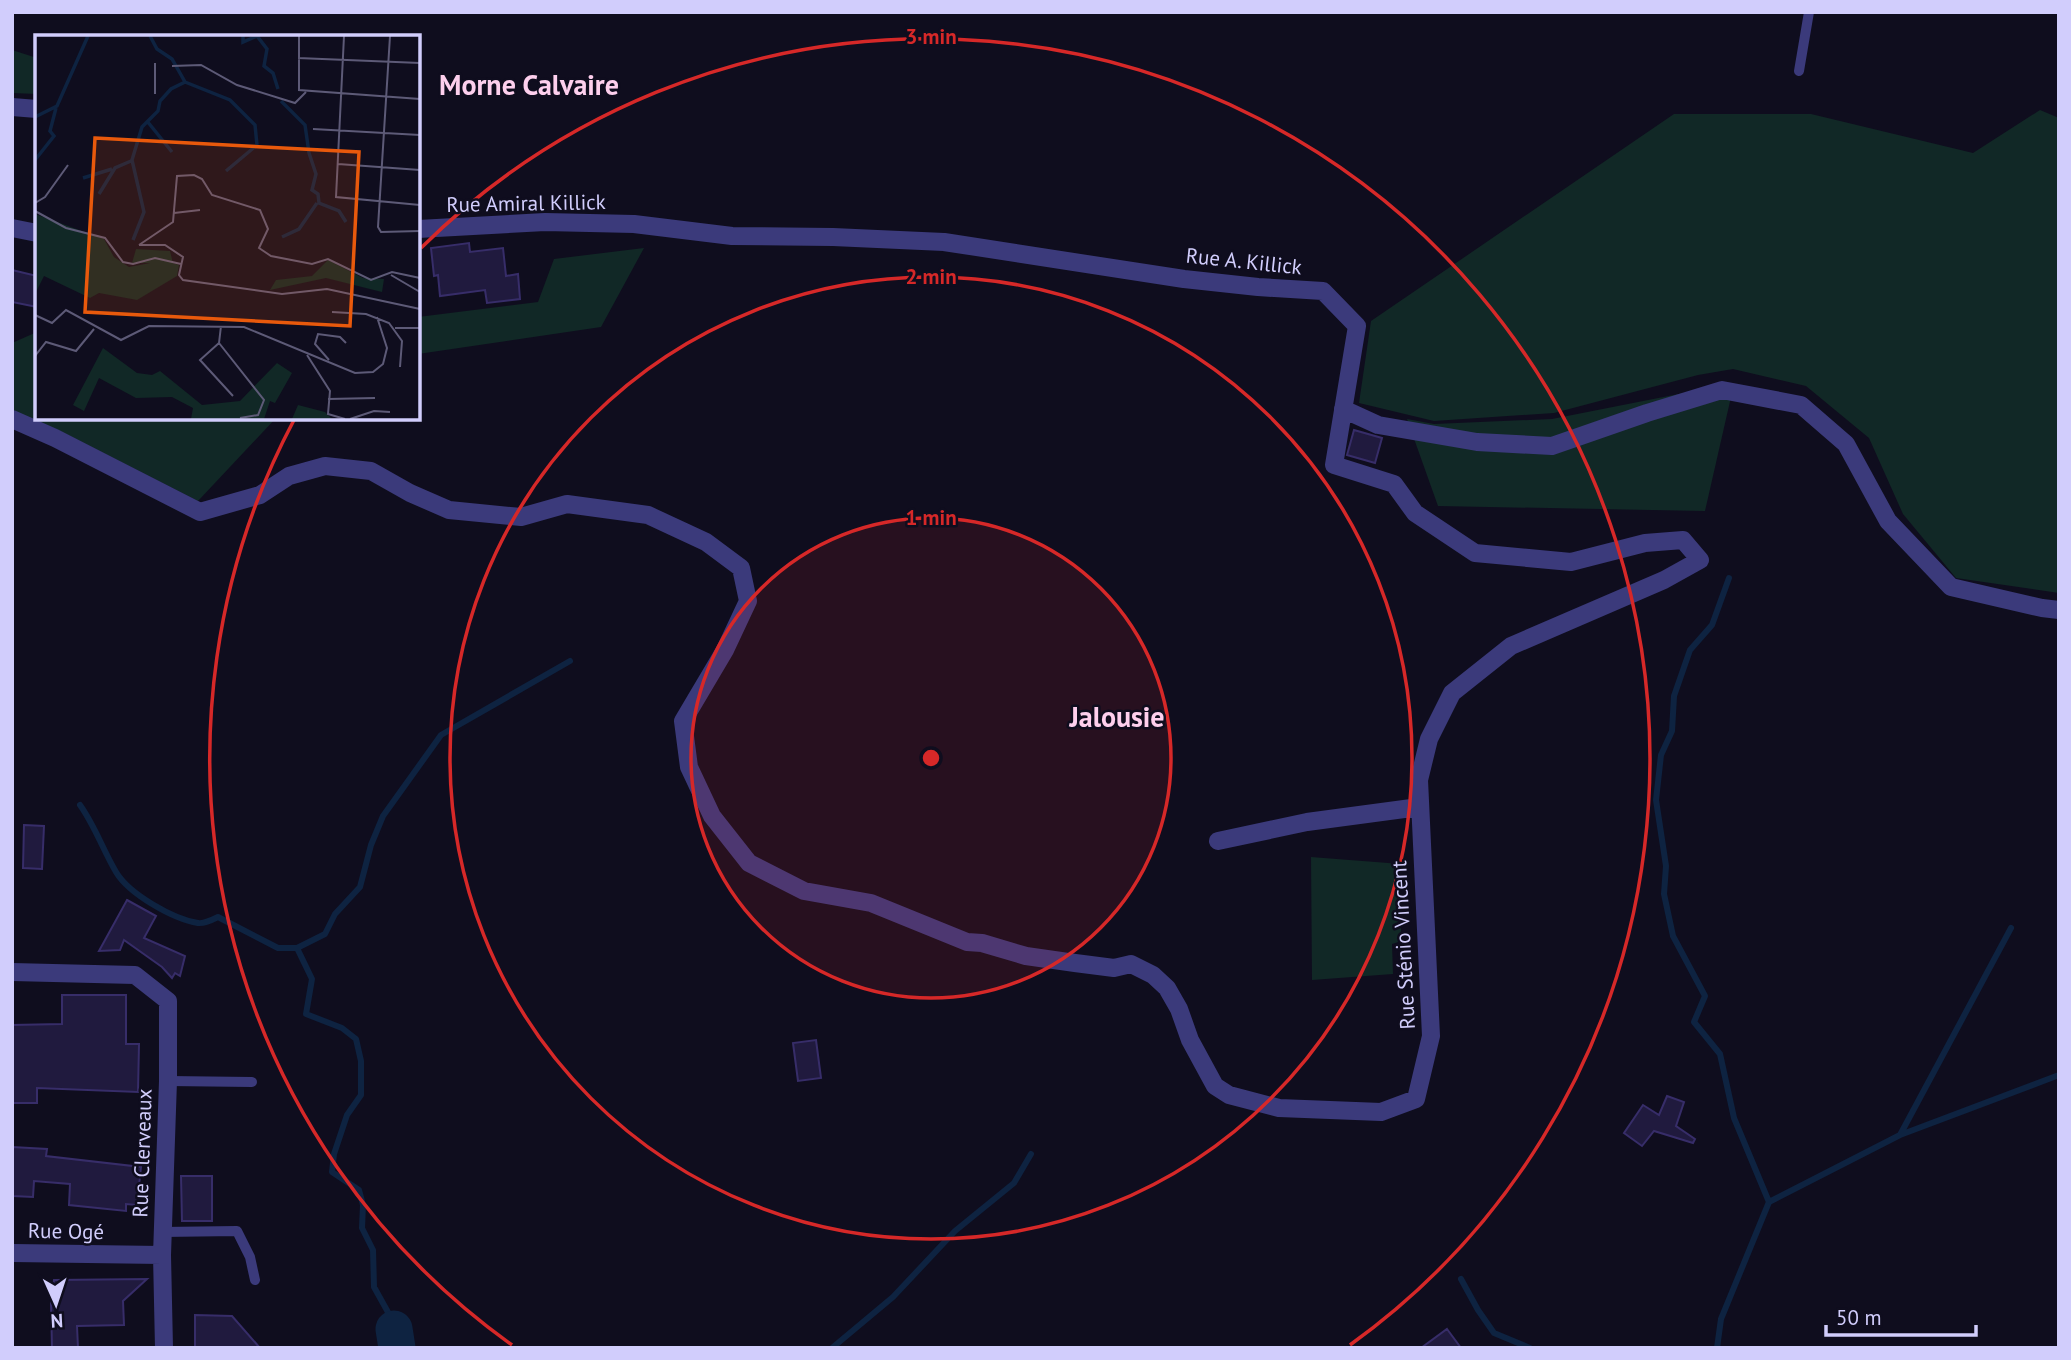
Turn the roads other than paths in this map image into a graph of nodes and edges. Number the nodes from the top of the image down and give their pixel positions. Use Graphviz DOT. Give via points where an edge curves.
graph roads {
  1 [pos="1810,12"];
  2 [pos="1799,72"];
  3 [pos="12,107"];
  4 [pos="35,109"];
  5 [pos="634,224"];
  6 [pos="12,228"];
  7 [pos="420,229"];
  8 [pos="35,233"];
  9 [pos="1343,409"];
  10 [pos="12,419"];
  11 [pos="1684,540"];
  12 [pos="2059,610"];
  13 [pos="1419,807"];
  14 [pos="1218,841"];
  15 [pos="12,972"];
  16 [pos="168,1081"];
  17 [pos="252,1083"];
  18 [pos="162,1232"];
  19 [pos="12,1253"];
  20 [pos="162,1255"];
  21 [pos="254,1280"];
  22 [pos="164,1348"];
  1 -- 2 [label="lane"];
  3 -- 4 [label="street"];
  5 -- 7 [label="street, Rue Amiral Killick" via="545,222"];
  5 -- 9 [label="street, Rue A. Killick" via="732,236 944,242 1184,279 1323,291 1357,326"];
  6 -- 8 [label="street"];
  9 -- 11 [label="street, Rue A. Killick" via="1334,465 1394,484 1415,513 1475,553 1571,562 1645,542"];
  9 -- 12 [label="street" via="1378,425 1477,442 1552,446 1722,390 1801,405 1846,444 1888,521 1951,587"];
  10 -- 13 [label="street, Rue Sténio Vincent" via="200,512 260,495 289,476 325,466 371,471 449,510 521,517 567,504 648,514 706,542 741,568 748,601 683,721 689,767 712,816 749,863 804,891 871,903 967,942 1075,963 1114,968 1131,964 1167,988 1215,1086 1229,1095 1279,1108 1381,1112 1416,1099 1431,1036"];
  11 -- 13 [label="street, Rue Sténio Vincent" via="1700,560 1511,646 1452,693 1429,739 1419,780"];
  13 -- 14 [label="street" via="1307,822"];
  15 -- 16 [label="street, Rue Clerveaux" via="135,975 168,1001"];
  16 -- 17 [label="lane"];
  16 -- 18 [label="street, Rue Clerveaux"];
  18 -- 20 [label="street, Rue Clerveaux"];
  18 -- 21 [label="lane" via="237,1231 250,1257"];
  19 -- 20 [label="street, Rue Ogé"];
  20 -- 22 [label="street, Rue Clerveaux"];
}
